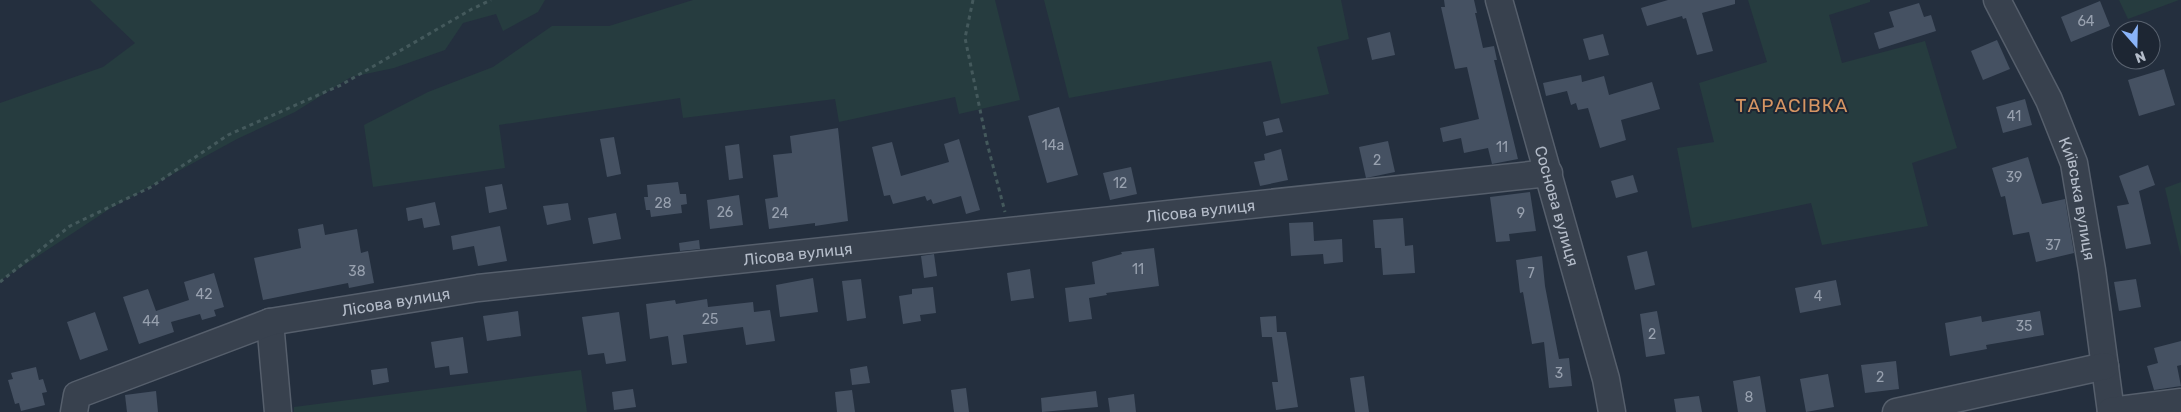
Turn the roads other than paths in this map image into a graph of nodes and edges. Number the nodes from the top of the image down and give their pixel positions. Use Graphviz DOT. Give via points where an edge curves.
graph roads {
  1 [pos="1499,0"];
  2 [pos="1997,0"];
  3 [pos="1549,173"];
  4 [pos="270,322"];
  5 [pos="2105,366"];
  6 [pos="2181,402"];
  7 [pos="74,412"];
  8 [pos="278,412"];
  9 [pos="1612,412"];
  10 [pos="1896,412"];
  11 [pos="2111,412"];
  1 -- 3 [label="street, Соснова вулиця"];
  2 -- 5 [label="street, Київська вулиця" via="2049,100 2074,163"];
  3 -- 4 [label="street, Лісова вулиця" via="478,288"];
  3 -- 9 [label="street, Соснова вулиця" via="1606,379"];
  4 -- 7 [label="street, Лісова вулиця" via="77,395"];
  4 -- 8 [label="street"];
  5 -- 10 [label="street"];
  5 -- 11 [label="street, Київська вулиця"];
  6 -- 11 [label="street"];
}
